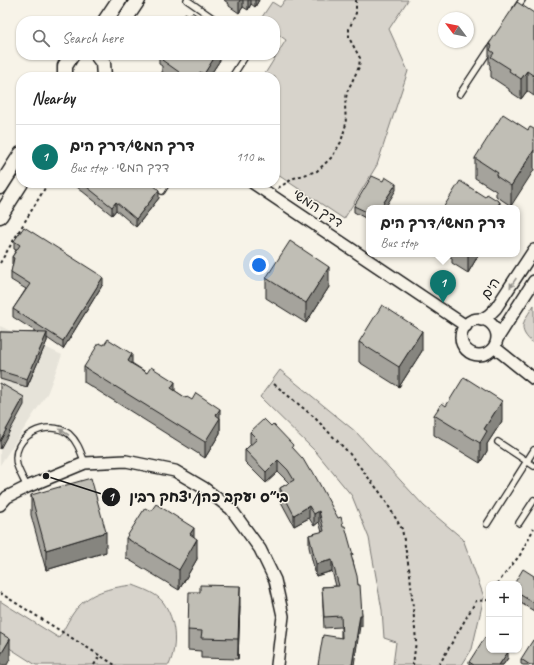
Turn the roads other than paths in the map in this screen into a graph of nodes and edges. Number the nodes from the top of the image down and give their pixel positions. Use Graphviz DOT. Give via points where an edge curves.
graph roads {
  1 [pos="119,0"];
  2 [pos="138,0"];
  3 [pos="187,0"];
  4 [pos="522,0"];
  5 [pos="514,13"];
  6 [pos="108,16"];
  7 [pos="127,16"];
  8 [pos="210,16"];
  9 [pos="497,38"];
  10 [pos="68,60"];
  11 [pos="243,60"];
  12 [pos="65,72"];
  13 [pos="235,72"];
  14 [pos="460,94"];
  15 [pos="16,162"];
  16 [pos="0,187"];
  17 [pos="18,188"];
  18 [pos="260,188"];
  19 [pos="0,216"];
  20 [pos="534,250"];
  21 [pos="534,281"];
  22 [pos="481,320"];
  23 [pos="466,326"];
  24 [pos="495,343"];
  25 [pos="534,379"];
  26 [pos="498,442"];
  27 [pos="534,450"];
  28 [pos="527,461"];
  29 [pos="85,463"];
  30 [pos="534,466"];
  31 [pos="27,487"];
  32 [pos="534,500"];
  33 [pos="0,504"];
  34 [pos="519,523"];
  35 [pos="486,524"];
  36 [pos="277,665"];
  1 -- 6 [label="street"];
  2 -- 7 [label="street"];
  3 -- 8 [label="lane"];
  4 -- 5 [label="lane"];
  9 -- 14 [label="lane"];
  10 -- 12 [label="street"];
  11 -- 13 [label="lane"];
  15 -- 16 [label="street"];
  17 -- 19 [label="street"];
  18 -- 23 [label="street, דדך המשי"];
  20 -- 22 [label="street, הים, one-way" via="496,308"];
  21 -- 24 [label="street"];
  22 -- 23 [label="street" via="472,321"];
  22 -- 24 [label="street" via="493,326 496,331"];
  23 -- 24 [label="street" via="461,339 467,351 480,355 488,353"];
  24 -- 25 [label="street"];
  26 -- 28 [label="lane"];
  27 -- 28 [label="lane"];
  28 -- 30 [label="lane"];
  28 -- 35 [label="lane"];
  29 -- 31 [label="street"];
  29 -- 31 [label="lane, one-way" via="78,444 59,428 35,430 24,439 18,451 17,464"];
  29 -- 36 [label="street" via="126,461 175,471 204,488 231,509 260,549 275,580 283,616"];
  31 -- 33 [label="street" via="7,497"];
  32 -- 34 [label="lane"];
}
